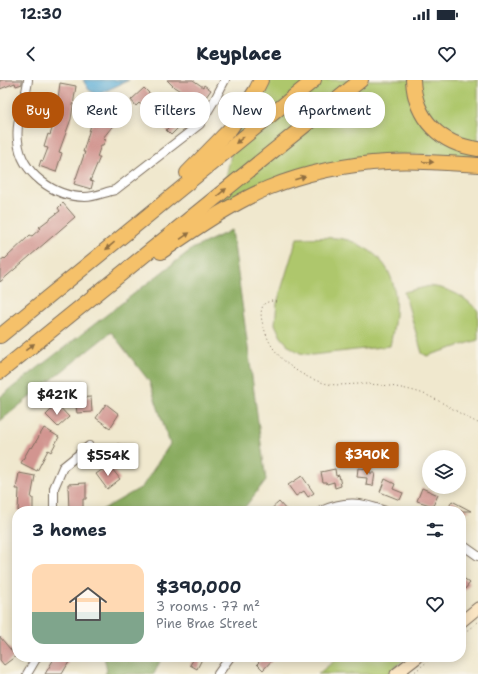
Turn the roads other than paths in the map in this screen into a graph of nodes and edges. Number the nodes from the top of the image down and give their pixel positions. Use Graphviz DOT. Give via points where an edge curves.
graph roads {
  1 [pos="28,80"];
  2 [pos="225,80"];
  3 [pos="261,80"];
  4 [pos="314,80"];
  5 [pos="361,80"];
  6 [pos="413,80"];
  7 [pos="478,149"];
  8 [pos="478,165"];
  9 [pos="140,221"];
  10 [pos="94,296"];
  11 [pos="0,336"];
  12 [pos="0,372"];
  13 [pos="89,446"];
  14 [pos="54,506"];
  15 [pos="335,506"];
  16 [pos="371,506"];
  17 [pos="466,548"];
  18 [pos="478,556"];
  19 [pos="478,608"];
  20 [pos="466,618"];
  21 [pos="34,662"];
  22 [pos="226,662"];
  23 [pos="412,662"];
  24 [pos="27,674"];
  25 [pos="218,674"];
  26 [pos="396,674"];
  1 -- 2 [label="street" via="18,121 18,141 22,157 33,174 50,188 68,195 86,197 115,190 200,124"];
  3 -- 9 [label="highway" via="231,128"];
  4 -- 9 [label="highway, one-way"];
  10 -- 5 [label="highway, one-way"];
  6 -- 7 [label="highway" via="415,97 428,124 448,141"];
  10 -- 8 [label="highway, one-way" via="210,219 269,188 312,174 364,163 425,162"];
  9 -- 11 [label="highway, one-way"];
  12 -- 10 [label="highway, one-way"];
  13 -- 14 [label="street" via="63,467 54,488"];
  15 -- 16 [label="street" via="362,503"];
  17 -- 18 [label="street"];
  19 -- 20 [label="street"];
  21 -- 24 [label="street"];
  22 -- 25 [label="street"];
  23 -- 26 [label="street"];
}
